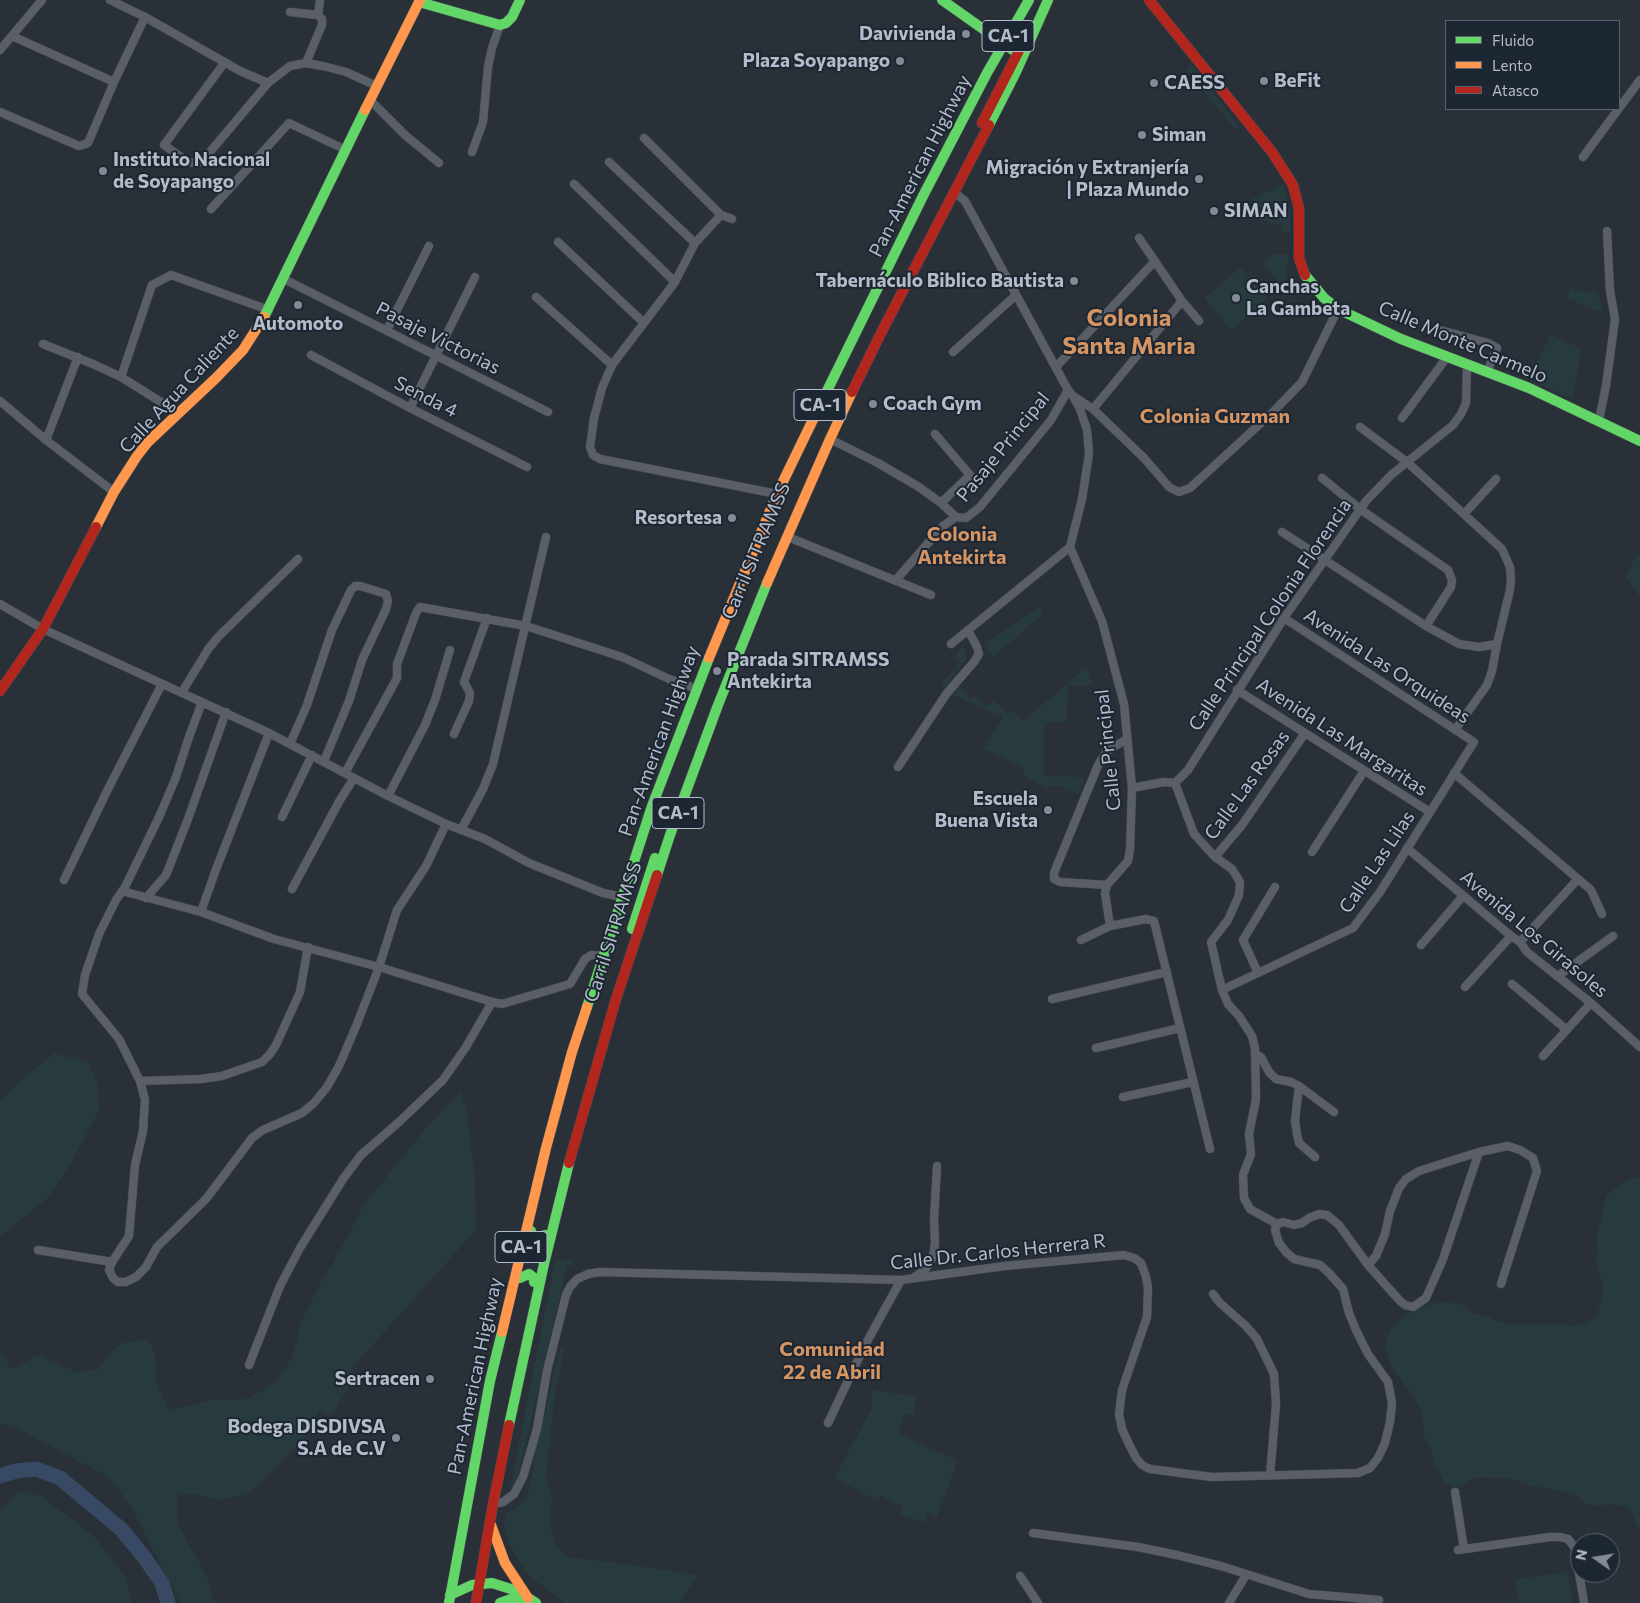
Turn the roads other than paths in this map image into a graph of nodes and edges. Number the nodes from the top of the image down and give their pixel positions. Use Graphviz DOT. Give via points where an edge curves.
graph roads {
  1 [pos="42,0"];
  2 [pos="110,0"];
  3 [pos="320,0"];
  4 [pos="520,0"];
  5 [pos="942,0"];
  6 [pos="1029,0"];
  7 [pos="1048,0"];
  8 [pos="1149,0"];
  9 [pos="419,1"];
  10 [pos="1042,11"];
  11 [pos="290,12"];
  12 [pos="318,15"];
  13 [pos="145,17"];
  14 [pos="500,25"];
  15 [pos="12,36"];
  16 [pos="1004,44"];
  17 [pos="0,50"];
  18 [pos="1017,53"];
  19 [pos="225,62"];
  20 [pos="306,63"];
  21 [pos="987,73"];
  22 [pos="1640,80"];
  23 [pos="114,82"];
  24 [pos="268,83"];
  25 [pos="377,86"];
  26 [pos="369,102"];
  27 [pos="1620,107"];
  28 [pos="1618,110"];
  29 [pos="0,112"];
  30 [pos="644,138"];
  31 [pos="346,150"];
  32 [pos="472,152"];
  33 [pos="1583,157"];
  34 [pos="609,162"];
  35 [pos="439,163"];
  36 [pos="574,184"];
  37 [pos="954,192"];
  38 [pos="211,209"];
  39 [pos="721,215"];
  40 [pos="732,219"];
  41 [pos="1607,231"];
  42 [pos="1139,238"];
  43 [pos="558,242"];
  44 [pos="695,243"];
  45 [pos="429,246"];
  46 [pos="1155,262"];
  47 [pos="475,277"];
  48 [pos="284,279"];
  49 [pos="675,282"];
  50 [pos="1016,296"];
  51 [pos="536,297"];
  52 [pos="1182,301"];
  53 [pos="1338,309"];
  54 [pos="269,310"];
  55 [pos="1199,321"];
  56 [pos="644,323"];
  57 [pos="387,330"];
  58 [pos="1440,330"];
  59 [pos="43,344"];
  60 [pos="953,352"];
  61 [pos="311,355"];
  62 [pos="436,355"];
  63 [pos="78,357"];
  64 [pos="1447,357"];
  65 [pos="612,365"];
  66 [pos="1467,365"];
  67 [pos="1056,367"];
  68 [pos="1487,372"];
  69 [pos="122,377"];
  70 [pos="1070,393"];
  71 [pos="0,401"];
  72 [pos="410,408"];
  73 [pos="1094,409"];
  74 [pos="548,412"];
  75 [pos="177,415"];
  76 [pos="1402,418"];
  77 [pos="1599,420"];
  78 [pos="1360,427"];
  79 [pos="935,434"];
  80 [pos="830,439"];
  81 [pos="46,440"];
  82 [pos="1640,441"];
  83 [pos="1407,462"];
  84 [pos="527,467"];
  85 [pos="1322,478"];
  86 [pos="1496,479"];
  87 [pos="114,492"];
  88 [pos="776,494"];
  89 [pos="942,503"];
  90 [pos="1360,509"];
  91 [pos="1464,514"];
  92 [pos="956,517"];
  93 [pos="1282,532"];
  94 [pos="546,537"];
  95 [pos="788,537"];
  96 [pos="1070,547"];
  97 [pos="298,560"];
  98 [pos="1324,560"];
  99 [pos="896,580"];
  100 [pos="931,595"];
  101 [pos="0,604"];
  102 [pos="487,618"];
  103 [pos="1284,618"];
  104 [pos="526,626"];
  105 [pos="1426,626"];
  106 [pos="43,629"];
  107 [pos="968,630"];
  108 [pos="951,644"];
  109 [pos="1497,644"];
  110 [pos="450,650"];
  111 [pos="162,684"];
  112 [pos="697,689"];
  113 [pos="1237,690"];
  114 [pos="0,691"];
  115 [pos="182,692"];
  116 [pos="202,702"];
  117 [pos="226,712"];
  118 [pos="1455,730"];
  119 [pos="269,733"];
  120 [pos="1305,733"];
  121 [pos="454,734"];
  122 [pos="1127,739"];
  123 [pos="1474,742"];
  124 [pos="290,744"];
  125 [pos="312,755"];
  126 [pos="324,762"];
  127 [pos="898,767"];
  128 [pos="1364,771"];
  129 [pos="345,773"];
  130 [pos="1454,774"];
  131 [pos="354,778"];
  132 [pos="1175,783"];
  133 [pos="1132,788"];
  134 [pos="388,796"];
  135 [pos="1430,812"];
  136 [pos="282,816"];
  137 [pos="446,824"];
  138 [pos="460,830"];
  139 [pos="1407,848"];
  140 [pos="1312,852"];
  141 [pos="1215,857"];
  142 [pos="1578,879"];
  143 [pos="64,880"];
  144 [pos="1107,885"];
  145 [pos="1275,887"];
  146 [pos="292,889"];
  147 [pos="122,890"];
  148 [pos="1463,896"];
  149 [pos="622,897"];
  150 [pos="146,898"];
  151 [pos="201,912"];
  152 [pos="1602,914"];
  153 [pos="1110,926"];
  154 [pos="1511,936"];
  155 [pos="1613,936"];
  156 [pos="1081,940"];
  157 [pos="1520,942"];
  158 [pos="1421,945"];
  159 [pos="308,947"];
  160 [pos="603,956"];
  161 [pos="379,967"];
  162 [pos="1166,972"];
  163 [pos="1258,973"];
  164 [pos="1558,976"];
  165 [pos="1512,984"];
  166 [pos="1465,987"];
  167 [pos="1222,990"];
  168 [pos="1052,999"];
  169 [pos="492,1002"];
  170 [pos="1591,1003"];
  171 [pos="1180,1028"];
  172 [pos="1567,1030"];
  173 [pos="1640,1047"];
  174 [pos="1096,1048"];
  175 [pos="1256,1054"];
  176 [pos="1543,1056"];
  177 [pos="140,1081"];
  178 [pos="1193,1082"];
  179 [pos="1298,1086"];
  180 [pos="1123,1097"];
  181 [pos="1334,1112"];
  182 [pos="1210,1149"];
  183 [pos="1479,1152"];
  184 [pos="1315,1157"];
  185 [pos="937,1166"];
  186 [pos="1277,1224"];
  187 [pos="531,1231"];
  188 [pos="546,1235"];
  189 [pos="38,1250"];
  190 [pos="112,1262"];
  191 [pos="1368,1264"];
  192 [pos="520,1278"];
  193 [pos="911,1279"];
  194 [pos="901,1280"];
  195 [pos="534,1282"];
  196 [pos="1501,1284"];
  197 [pos="1213,1294"];
  198 [pos="249,1365"];
  199 [pos="828,1424"];
  200 [pos="1270,1476"];
  201 [pos="1455,1492"];
  202 [pos="493,1504"];
  203 [pos="490,1522"];
  204 [pos="1033,1533"];
  205 [pos="1246,1575"];
  206 [pos="1020,1576"];
  207 [pos="476,1584"];
  208 [pos="453,1598"];
  209 [pos="532,1600"];
  210 [pos="1379,1600"];
  211 [pos="470,1603"];
  212 [pos="476,1603"];
  213 [pos="500,1603"];
  214 [pos="1038,1603"];
  215 [pos="1229,1603"];
  216 [pos="1584,1603"];
  1 -- 15 [label="street"];
  2 -- 13 [label="street"];
  3 -- 12 [label="street"];
  4 -- 14 [label="main road" via="512,17"];
  5 -- 16 [label="main road"];
  6 -- 16 [label="main road, Pan-American Highway / CA-1"];
  7 -- 10 [label="main road, CA-1"];
  8 -- 53 [label="main road, Calle Monte Carmelo" via="1285,171 1293,185 1299,208 1299,258 1310,282"];
  9 -- 14 [label="main road"];
  9 -- 25 [label="main road, Calle Agua Caliente"];
  10 -- 18 [label="main road, Carril SITRAMSS"];
  10 -- 37 [label="main road, CA-1" via="1023,57"];
  11 -- 12 [label="street"];
  12 -- 20 [label="street" via="322,25"];
  13 -- 19 [label="street"];
  13 -- 23 [label="street"];
  14 -- 32 [label="street" via="488,67 483,122"];
  15 -- 17 [label="street"];
  15 -- 23 [label="street"];
  16 -- 18 [label="main road"];
  16 -- 21 [label="main road, Pan-American Highway / CA-1"];
  18 -- 188 [label="main road, Carril SITRAMSS" via="822,445 716,692 619,969"];
  19 -- 24 [label="street"];
  19 -- 24 [label="street" via="164,145 188,162 201,162"];
  20 -- 24 [label="street" via="290,66"];
  20 -- 25 [label="street" via="346,72"];
  21 -- 88 [label="main road, Pan-American Highway / CA-1" via="922,196"];
  21 -- 187 [label="main road, Carril SITRAMSS" via="984,87 962,132 807,441 692,711 615,933 566,1094"];
  22 -- 27 [label="street"];
  23 -- 29 [label="street" via="88,143 79,146"];
  25 -- 26 [label="main road, Calle Agua Caliente"];
  26 -- 31 [label="main road, Calle Agua Caliente"];
  26 -- 35 [label="street"];
  28 -- 33 [label="street"];
  30 -- 39 [label="street"];
  31 -- 38 [label="street" via="289,123"];
  31 -- 48 [label="main road, Calle Agua Caliente"];
  34 -- 44 [label="street"];
  36 -- 49 [label="street"];
  37 -- 50 [label="street" via="964,201"];
  37 -- 80 [label="main road, CA-1"];
  39 -- 40 [label="street"];
  39 -- 44 [label="street"];
  41 -- 77 [label="street" via="1615,319"];
  42 -- 46 [label="street"];
  43 -- 56 [label="street"];
  44 -- 49 [label="street"];
  45 -- 57 [label="street"];
  46 -- 52 [label="street"];
  46 -- 67 [label="street"];
  47 -- 62 [label="street"];
  48 -- 54 [label="main road, Calle Agua Caliente"];
  48 -- 57 [label="street, Pasaje Victorias"];
  49 -- 56 [label="street"];
  50 -- 60 [label="street"];
  50 -- 67 [label="street"];
  51 -- 65 [label="street"];
  52 -- 55 [label="street"];
  52 -- 73 [label="street"];
  53 -- 64 [label="main road, Calle Monte Carmelo"];
  53 -- 73 [label="street" via="1302,382 1190,488 1179,492 1169,487"];
  54 -- 69 [label="street" via="171,275 152,286"];
  54 -- 75 [label="main road, Calle Agua Caliente" via="243,350"];
  56 -- 65 [label="street"];
  57 -- 62 [label="street, Pasaje Victorias"];
  58 -- 68 [label="street" via="1497,348"];
  59 -- 63 [label="street"];
  61 -- 72 [label="street, Senda 4"];
  62 -- 72 [label="street"];
  62 -- 74 [label="street, Pasaje Victorias"];
  63 -- 69 [label="street"];
  63 -- 81 [label="street"];
  64 -- 66 [label="main road, Calle Monte Carmelo"];
  64 -- 76 [label="street"];
  65 -- 88 [label="street" via="594,418 590,446 593,455 633,467"];
  66 -- 68 [label="main road, Calle Monte Carmelo"];
  66 -- 83 [label="street, Calle Principal Colonia Florencia" via="1466,403 1461,414 1453,425"];
  67 -- 70 [label="street"];
  68 -- 77 [label="main road, Calle Monte Carmelo"];
  69 -- 75 [label="street"];
  70 -- 73 [label="street"];
  70 -- 92 [label="street, Pasaje Principal" via="980,507 966,518"];
  70 -- 96 [label="street" via="1087,430 1089,454"];
  71 -- 81 [label="street"];
  72 -- 84 [label="street, Senda 4"];
  75 -- 87 [label="main road, Calle Agua Caliente" via="148,442"];
  77 -- 82 [label="main road, Calle Monte Carmelo"];
  78 -- 83 [label="street"];
  79 -- 89 [label="street" via="970,475"];
  80 -- 89 [label="street, Pasaje Principal" via="919,486"];
  80 -- 95 [label="main road, CA-1"];
  81 -- 87 [label="street"];
  83 -- 90 [label="street, Calle Principal Colonia Florencia"];
  83 -- 91 [label="street"];
  85 -- 90 [label="street"];
  86 -- 91 [label="street"];
  87 -- 106 [label="main road, Calle Agua Caliente"];
  88 -- 112 [label="main road, Pan-American Highway / CA-1"];
  89 -- 92 [label="street, Pasaje Principal"];
  90 -- 98 [label="street, Calle Principal Colonia Florencia"];
  90 -- 105 [label="street" via="1451,574 1451,587"];
  91 -- 109 [label="street" via="1502,549 1510,567 1510,590"];
  92 -- 99 [label="street" via="943,526"];
  93 -- 98 [label="street"];
  94 -- 104 [label="street"];
  95 -- 99 [label="street"];
  95 -- 202 [label="main road, CA-1" via="716,711 655,876 616,999 571,1154 544,1264"];
  96 -- 107 [label="street"];
  96 -- 122 [label="street, Calle Principal" via="1102,621 1124,704"];
  97 -- 115 [label="street" via="219,636"];
  98 -- 103 [label="street, Calle Principal Colonia Florencia"];
  98 -- 105 [label="street"];
  99 -- 100 [label="street"];
  101 -- 106 [label="street"];
  102 -- 104 [label="street"];
  102 -- 121 [label="street" via="464,682 470,693 469,701"];
  102 -- 129 [label="street" via="423,606 418,608 397,664 397,678"];
  103 -- 113 [label="street, Calle Principal Colonia Florencia"];
  103 -- 118 [label="street, Avenida Las Orquideas"];
  104 -- 112 [label="street" via="622,657"];
  104 -- 138 [label="street" via="493,764"];
  105 -- 109 [label="street" via="1459,644 1479,647"];
  106 -- 111 [label="street"];
  106 -- 114 [label="main road, Calle Agua Caliente"];
  107 -- 108 [label="street"];
  107 -- 127 [label="street" via="978,647 974,662 947,693"];
  109 -- 118 [label="street" via="1487,685"];
  110 -- 134 [label="street" via="425,725"];
  111 -- 115 [label="street"];
  111 -- 143 [label="street"];
  112 -- 149 [label="main road, Pan-American Highway / CA-1" via="652,806"];
  113 -- 120 [label="street, Avenida Las Margaritas"];
  113 -- 132 [label="street, Calle Principal Colonia Florencia" via="1188,770"];
  115 -- 116 [label="street"];
  116 -- 117 [label="street"];
  116 -- 147 [label="street" via="160,815"];
  117 -- 119 [label="street"];
  117 -- 150 [label="street" via="166,875"];
  118 -- 123 [label="street, Avenida Las Orquideas"];
  119 -- 124 [label="street"];
  119 -- 151 [label="street"];
  120 -- 128 [label="street, Avenida Las Margaritas"];
  120 -- 141 [label="street, Calle Las Rosas" via="1242,825"];
  122 -- 133 [label="street, Calle Principal"];
  122 -- 144 [label="street" via="1107,751 1098,765 1054,873 1054,879 1060,882"];
  123 -- 130 [label="street, Calle Las Lilas"];
  124 -- 125 [label="street"];
  124 -- 126 [label="street" via="332,630 351,590 360,586 386,594 386,609 362,660"];
  125 -- 126 [label="street"];
  125 -- 136 [label="street"];
  126 -- 129 [label="street"];
  128 -- 135 [label="street, Avenida Las Margaritas"];
  128 -- 140 [label="street"];
  129 -- 131 [label="street"];
  130 -- 135 [label="street, Calle Las Lilas"];
  130 -- 142 [label="street"];
  131 -- 134 [label="street"];
  131 -- 146 [label="street"];
  132 -- 133 [label="street"];
  132 -- 141 [label="street" via="1194,834"];
  133 -- 144 [label="street, Calle Principal" via="1128,861"];
  134 -- 137 [label="street"];
  135 -- 139 [label="street, Calle Las Lilas"];
  137 -- 138 [label="street"];
  137 -- 161 [label="street" via="426,866 397,910"];
  138 -- 149 [label="street" via="603,893"];
  139 -- 148 [label="street, Avenida Los Girasoles"];
  139 -- 163 [label="street, Calle Las Lilas" via="1353,928"];
  141 -- 167 [label="street" via="1232,869 1240,882 1239,895 1228,920 1211,942"];
  142 -- 152 [label="street" via="1591,890"];
  142 -- 157 [label="street"];
  144 -- 153 [label="street" via="1105,893"];
  145 -- 163 [label="street" via="1243,940"];
  147 -- 150 [label="street"];
  147 -- 177 [label="street" via="99,934 82,994 119,1039"];
  148 -- 154 [label="street, Avenida Los Girasoles"];
  148 -- 158 [label="street"];
  149 -- 160 [label="main road, Pan-American Highway / CA-1"];
  150 -- 151 [label="street"];
  151 -- 159 [label="street" via="274,939"];
  153 -- 156 [label="street"];
  153 -- 162 [label="street" via="1146,918 1154,921"];
  154 -- 157 [label="street, Avenida Los Girasoles"];
  154 -- 166 [label="street"];
  155 -- 164 [label="street"];
  157 -- 164 [label="street, Avenida Los Girasoles" via="1526,952"];
  159 -- 161 [label="street"];
  159 -- 177 [label="street" via="300,992 276,1045 262,1062 222,1076"];
  160 -- 169 [label="street" via="591,955 586,959 570,984 502,1004"];
  160 -- 208 [label="main road, Pan-American Highway / CA-1" via="572,1052 508,1299 483,1412"];
  161 -- 169 [label="street"];
  161 -- 190 [label="street" via="339,1066 314,1103 302,1113 252,1138 206,1199 157,1247 136,1277 118,1282 109,1270"];
  162 -- 168 [label="street"];
  162 -- 171 [label="street"];
  163 -- 167 [label="street, Calle Las Lilas"];
  164 -- 170 [label="street, Avenida Los Girasoles"];
  165 -- 172 [label="street"];
  167 -- 175 [label="street" via="1228,1004 1252,1036"];
  169 -- 198 [label="street" via="443,1080 360,1154 343,1179 280,1286"];
  170 -- 172 [label="street"];
  170 -- 173 [label="street, Avenida Los Girasoles"];
  171 -- 174 [label="street"];
  171 -- 178 [label="street"];
  172 -- 176 [label="street"];
  175 -- 179 [label="street" via="1276,1079"];
  175 -- 186 [label="street" via="1256,1099 1249,1134 1251,1154 1243,1175 1244,1198 1250,1209"];
  177 -- 190 [label="street" via="145,1100 131,1224 129,1236"];
  178 -- 180 [label="street"];
  178 -- 182 [label="street"];
  179 -- 181 [label="street"];
  179 -- 184 [label="street" via="1295,1121 1299,1143"];
  183 -- 191 [label="street" via="1419,1171 1406,1179 1390,1211 1386,1234 1376,1256"];
  183 -- 191 [label="street" via="1443,1259 1426,1298 1412,1307 1405,1305"];
  183 -- 196 [label="street" via="1508,1146 1533,1158 1537,1171"];
  185 -- 193 [label="street" via="933,1257 925,1270"];
  186 -- 191 [label="street" via="1294,1225 1319,1214 1327,1215 1339,1225"];
  186 -- 200 [label="street, Calle Dr. Carlos Herrera R" via="1275,1230 1286,1252 1294,1259 1320,1265 1343,1289 1348,1313 1368,1354 1388,1382 1392,1403 1385,1443 1370,1468 1358,1473"];
  187 -- 188 [label="main road" via="536,1240"];
  187 -- 192 [label="main road, Carril SITRAMSS"];
  188 -- 195 [label="main road, Carril SITRAMSS"];
  189 -- 190 [label="street"];
  192 -- 195 [label="main road" via="528,1274"];
  192 -- 208 [label="main road, Carril SITRAMSS" via="488,1413"];
  193 -- 194 [label="street, Calle Dr. Carlos Herrera R"];
  193 -- 200 [label="street, Calle Dr. Carlos Herrera R" via="1005,1266 1124,1255 1134,1258 1141,1263 1149,1297 1147,1317 1122,1390 1119,1414 1122,1429 1136,1458 1150,1469 1170,1473 1212,1477"];
  194 -- 199 [label="street" via="864,1347"];
  194 -- 202 [label="street, Calle Dr. Carlos Herrera R" via="600,1272 578,1279 566,1295 546,1371 537,1429 523,1477 514,1494"];
  195 -- 207 [label="main road, Carril SITRAMSS" via="511,1380"];
  197 -- 200 [label="street" via="1257,1339 1274,1374 1276,1404"];
  201 -- 216 [label="street" via="1461,1550 1550,1537 1568,1539 1576,1548"];
  202 -- 203 [label="main road, CA-1"];
  203 -- 207 [label="main road, CA-1"];
  203 -- 209 [label="main road" via="505,1563"];
  204 -- 205 [label="street" via="1160,1551"];
  205 -- 210 [label="street" via="1309,1594"];
  205 -- 215 [label="street"];
  206 -- 214 [label="street"];
  207 -- 208 [label="main road"];
  207 -- 209 [label="main road" via="504,1586"];
  207 -- 211 [label="main road, Carril SITRAMSS"];
  207 -- 212 [label="main road, CA-1"];
  209 -- 213 [label="main road" via="511,1599"];
}
